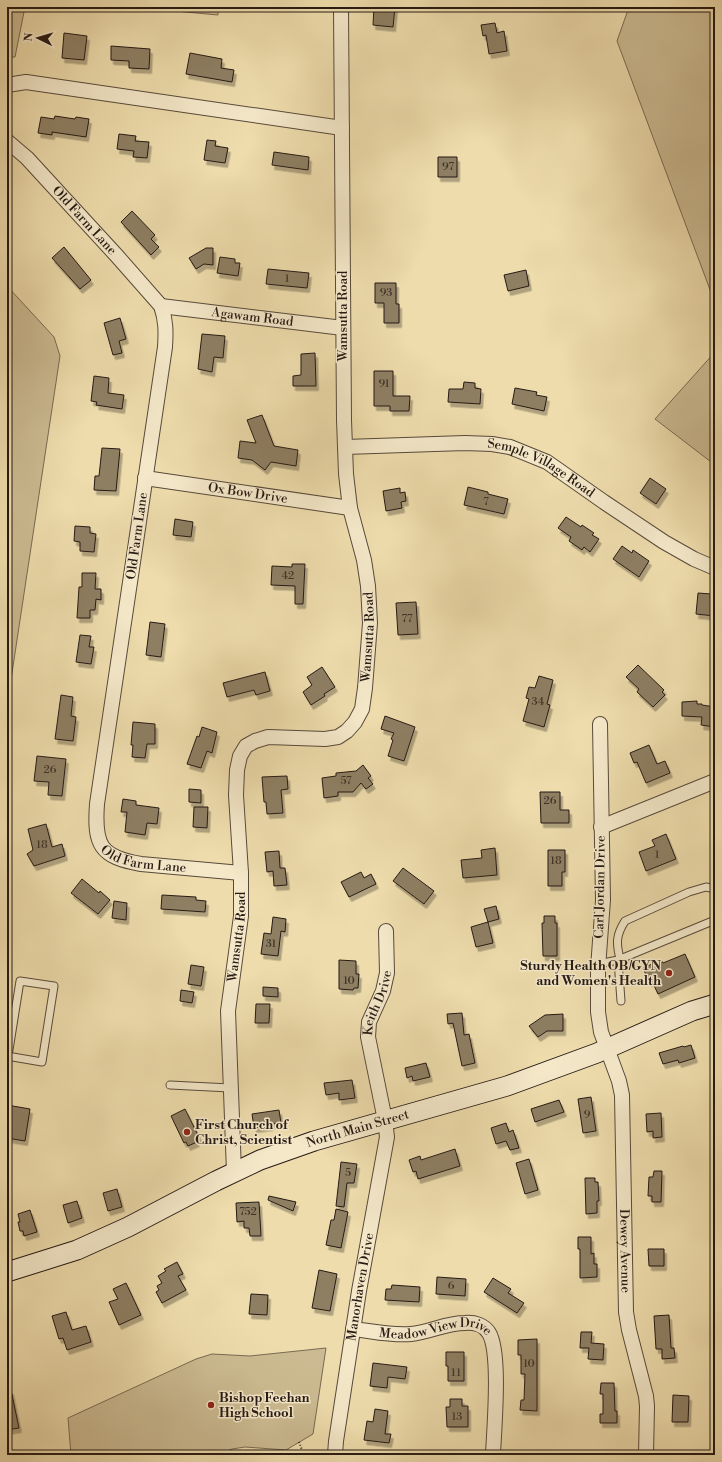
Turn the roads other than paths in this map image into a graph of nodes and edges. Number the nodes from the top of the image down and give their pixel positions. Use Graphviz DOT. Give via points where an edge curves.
graph roads {
  1 [pos="341,7"];
  2 [pos="7,85"];
  3 [pos="342,128"];
  4 [pos="7,141"];
  5 [pos="161,306"];
  6 [pos="343,328"];
  7 [pos="345,448"];
  8 [pos="145,478"];
  9 [pos="350,508"];
  10 [pos="715,568"];
  11 [pos="600,724"];
  12 [pos="715,782"];
  13 [pos="602,827"];
  14 [pos="241,873"];
  15 [pos="715,889"];
  16 [pos="715,920"];
  17 [pos="386,932"];
  18 [pos="619,960"];
  19 [pos="598,964"];
  20 [pos="621,1001"];
  21 [pos="715,1004"];
  22 [pos="608,1048"];
  23 [pos="7,1056"];
  24 [pos="170,1085"];
  25 [pos="230,1088"];
  26 [pos="386,1120"];
  27 [pos="234,1172"];
  28 [pos="7,1272"];
  29 [pos="354,1329"];
  30 [pos="335,1455"];
  31 [pos="493,1455"];
  32 [pos="646,1455"];
  1 -- 3 [label="street, Wamsutta Road"];
  2 -- 3 [label="street" via="26,82"];
  3 -- 6 [label="street, Wamsutta Road"];
  4 -- 5 [label="street, Old Farm Lane" via="27,158"];
  5 -- 6 [label="street, Agawam Road"];
  5 -- 8 [label="street, Old Farm Lane" via="166,330 165,347"];
  6 -- 7 [label="street, Wamsutta Road"];
  7 -- 9 [label="street, Wamsutta Road"];
  7 -- 10 [label="street, Semple Village Road" via="465,443 510,447 547,462 664,542 694,560"];
  8 -- 9 [label="street, Ox Bow Drive"];
  8 -- 14 [label="street, Old Farm Lane" via="97,804 97,832 107,852 127,862"];
  9 -- 14 [label="street, Wamsutta Road" via="368,586 370,623 362,709 347,732 338,737 268,738 246,746 240,756 236,782"];
  11 -- 13 [label="street, Carl Jordan Drive"];
  12 -- 13 [label="street"];
  13 -- 19 [label="street, Carl Jordan Drive" via="603,900"];
  14 -- 25 [label="street, Wamsutta Road" via="241,916 228,1011"];
  15 -- 18 [label="lane" via="706,887 689,892 625,921 620,928 616,945"];
  16 -- 18 [label="lane"];
  17 -- 26 [label="street, Keith Drive" via="387,973 383,992 369,1022 368,1037"];
  18 -- 19 [label="lane"];
  18 -- 20 [label="lane"];
  19 -- 22 [label="street, Carl Jordan Drive" via="598,1012 601,1032"];
  21 -- 22 [label="main road, North Main Street" via="692,1011"];
  22 -- 26 [label="main road, North Main Street" via="507,1086"];
  22 -- 32 [label="street, Dewey Avenue" via="620,1081 622,1095 626,1312 646,1396"];
  23 -- 23 [label="lane" via="42,1062 54,986 20,981"];
  24 -- 25 [label="lane"];
  25 -- 27 [label="street, Wamsutta Road"];
  26 -- 27 [label="main road, North Main Street" via="314,1141"];
  26 -- 29 [label="street, Manorhaven Drive" via="388,1137"];
  27 -- 28 [label="main road, North Main Street" via="128,1227 77,1250"];
  29 -- 30 [label="street, Manorhaven Drive"];
  29 -- 31 [label="street, Meadow View Drive" via="398,1335 466,1322 482,1327 488,1332 495,1362"];
}
